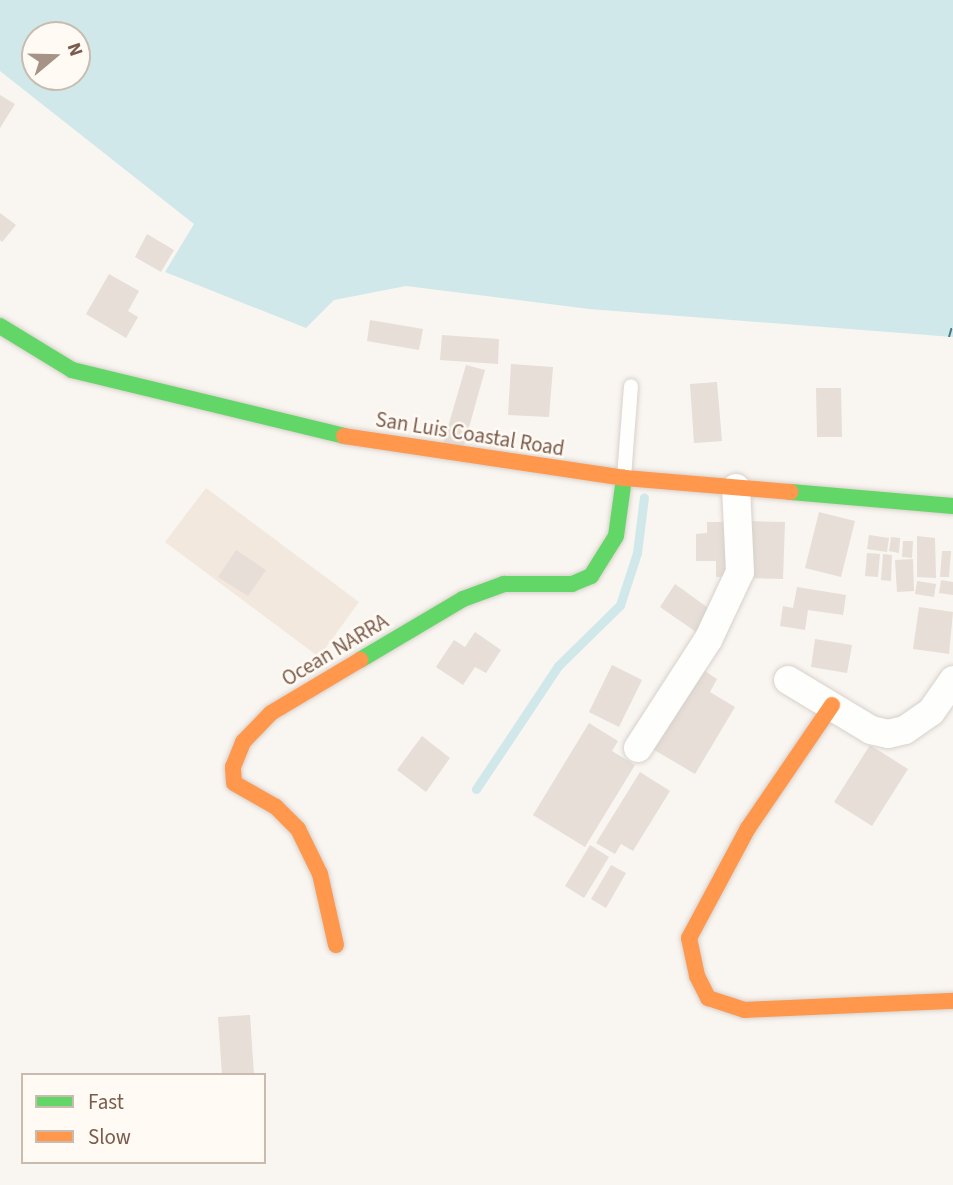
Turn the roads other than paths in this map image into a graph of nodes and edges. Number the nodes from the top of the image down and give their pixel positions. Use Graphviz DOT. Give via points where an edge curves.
graph roads {
  1 [pos="0,326"];
  2 [pos="631,386"];
  3 [pos="624,478"];
  4 [pos="736,488"];
  5 [pos="953,506"];
  6 [pos="788,680"];
  7 [pos="953,680"];
  8 [pos="832,705"];
  9 [pos="638,748"];
  10 [pos="336,945"];
  11 [pos="953,1001"];
  1 -- 3 [label="street, San Luis Coastal Road" via="72,370 336,435"];
  2 -- 3 [label="lane"];
  3 -- 4 [label="street, San Luis Coastal Road"];
  3 -- 10 [label="street, Ocean NARRA" via="616,536 590,576 572,584 504,584 463,599 271,713 243,742 233,767 234,783 276,807 298,829 320,874"];
  4 -- 5 [label="street, San Luis Coastal Road"];
  4 -- 9 [label="street" via="740,572 690,672"];
  6 -- 8 [label="street"];
  7 -- 8 [label="street" via="931,712 896,733 870,730"];
  8 -- 11 [label="street" via="748,828 689,938 696,976 708,998 745,1010"];
}
